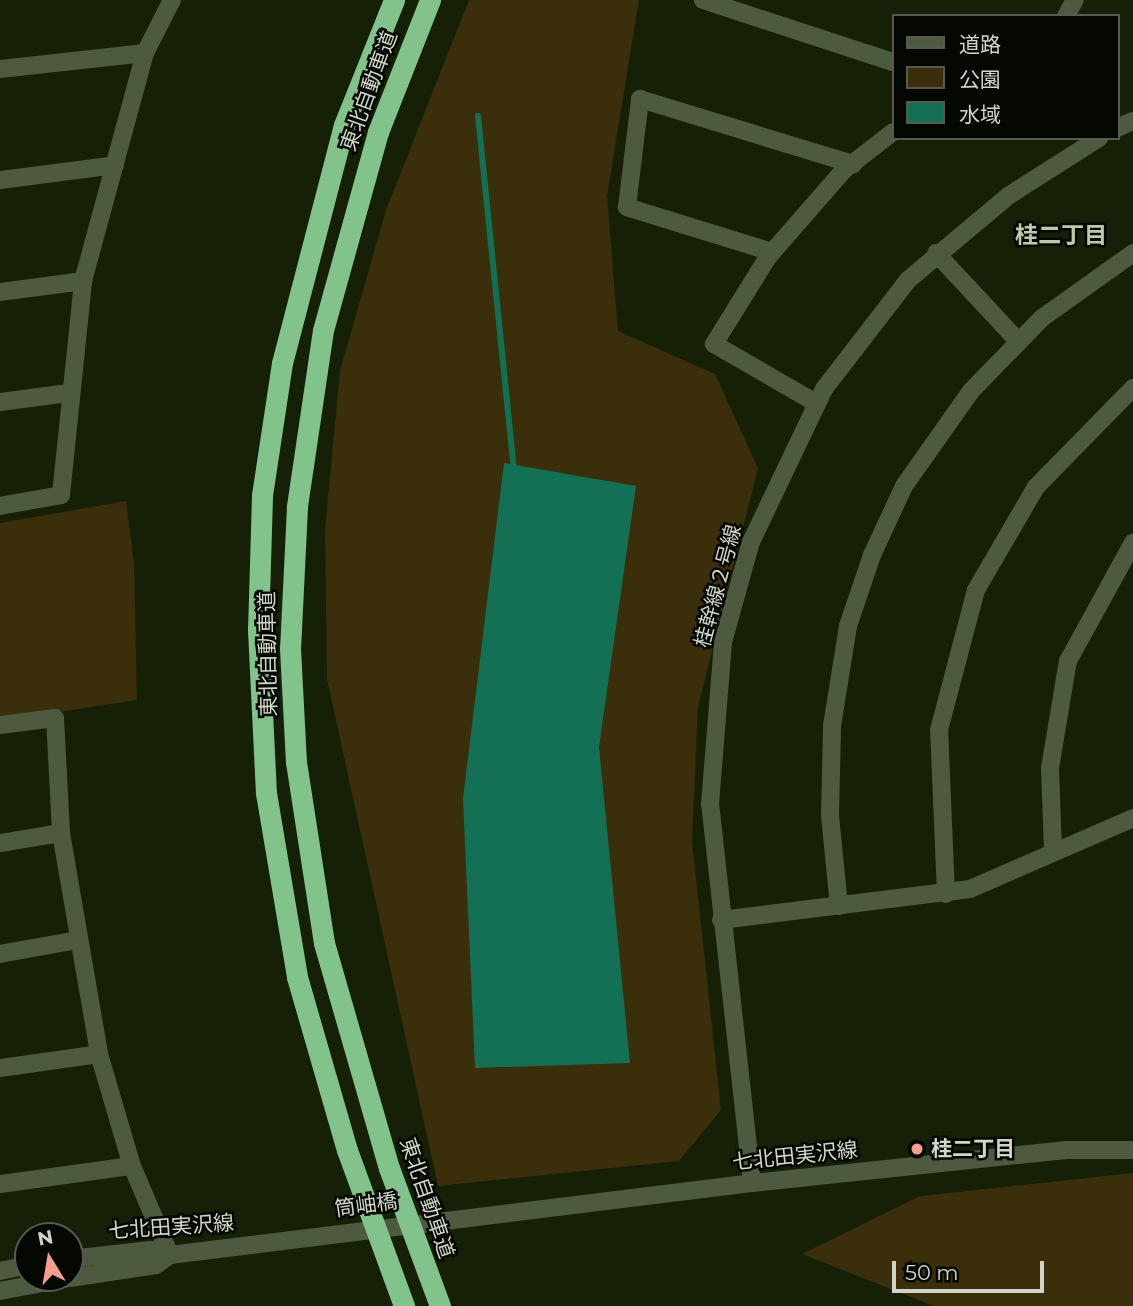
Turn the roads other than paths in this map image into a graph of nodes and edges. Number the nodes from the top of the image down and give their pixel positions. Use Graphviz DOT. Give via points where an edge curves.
graph roads {
  1 [pos="172,0"];
  2 [pos="394,0"];
  3 [pos="429,0"];
  4 [pos="703,0"];
  5 [pos="145,53"];
  6 [pos="892,62"];
  7 [pos="0,69"];
  8 [pos="892,133"];
  9 [pos="1096,140"];
  10 [pos="853,163"];
  11 [pos="115,165"];
  12 [pos="0,180"];
  13 [pos="772,252"];
  14 [pos="936,253"];
  15 [pos="1133,253"];
  16 [pos="83,281"];
  17 [pos="0,292"];
  18 [pos="1017,340"];
  19 [pos="1133,388"];
  20 [pos="68,393"];
  21 [pos="0,402"];
  22 [pos="816,403"];
  23 [pos="0,506"];
  24 [pos="1133,543"];
  25 [pos="0,725"];
  26 [pos="1133,818"];
  27 [pos="61,833"];
  28 [pos="0,843"];
  29 [pos="1053,849"];
  30 [pos="946,894"];
  31 [pos="839,906"];
  32 [pos="721,919"];
  33 [pos="78,940"];
  34 [pos="0,954"];
  35 [pos="99,1054"];
  36 [pos="0,1068"];
  37 [pos="1133,1150"];
  38 [pos="132,1166"];
  39 [pos="752,1183"];
  40 [pos="0,1184"];
  41 [pos="462,1216"];
  42 [pos="317,1235"];
  43 [pos="170,1255"];
  44 [pos="84,1257"];
  45 [pos="84,1276"];
  46 [pos="404,1306"];
  47 [pos="440,1306"];
  1 -- 5 [label="street"];
  2 -- 46 [label="highway, 東北自動車道" via="340,137 282,363 262,496 258,630 265,793 297,976 347,1150"];
  3 -- 47 [label="highway, 東北自動車道" via="378,132 323,330 297,507 290,648 296,762 324,943 389,1168"];
  4 -- 6 [label="street"];
  5 -- 7 [label="street"];
  5 -- 11 [label="street"];
  8 -- 10 [label="street"];
  9 -- 14 [label="street, 桂幹線２号線" via="1023,185"];
  10 -- 13 [label="street"];
  10 -- 13 [label="street" via="639,99 627,207"];
  11 -- 12 [label="street"];
  11 -- 16 [label="street"];
  13 -- 22 [label="street" via="714,344"];
  14 -- 18 [label="street"];
  14 -- 22 [label="street, 桂幹線２号線" via="869,326"];
  15 -- 18 [label="street"];
  16 -- 17 [label="street"];
  16 -- 20 [label="street"];
  18 -- 31 [label="street" via="948,421 904,486 862,580 842,662 829,769"];
  19 -- 30 [label="street" via="1036,487 976,590 939,730"];
  20 -- 21 [label="street"];
  20 -- 23 [label="street" via="61,495"];
  22 -- 32 [label="street, 桂幹線２号線" via="759,522 723,642 710,780"];
  24 -- 29 [label="street" via="1068,661 1050,768"];
  25 -- 27 [label="street" via="55,718"];
  26 -- 29 [label="street"];
  27 -- 28 [label="street"];
  27 -- 33 [label="street"];
  29 -- 30 [label="street" via="1002,878"];
  30 -- 31 [label="street"];
  31 -- 32 [label="street"];
  32 -- 39 [label="street, 桂幹線２号線"];
  33 -- 34 [label="street"];
  33 -- 35 [label="street"];
  35 -- 36 [label="street"];
  35 -- 38 [label="street"];
  37 -- 39 [label="street, 七北田実沢線" via="1066,1150"];
  38 -- 40 [label="street"];
  38 -- 43 [label="street"];
  39 -- 41 [label="street, 七北田実沢線"];
  41 -- 42 [label="street, 筒岫橋"];
  42 -- 43 [label="street, 七北田実沢線"];
  43 -- 44 [label="street, 七北田実沢線" via="150,1250"];
  43 -- 45 [label="street" via="156,1265"];
}
